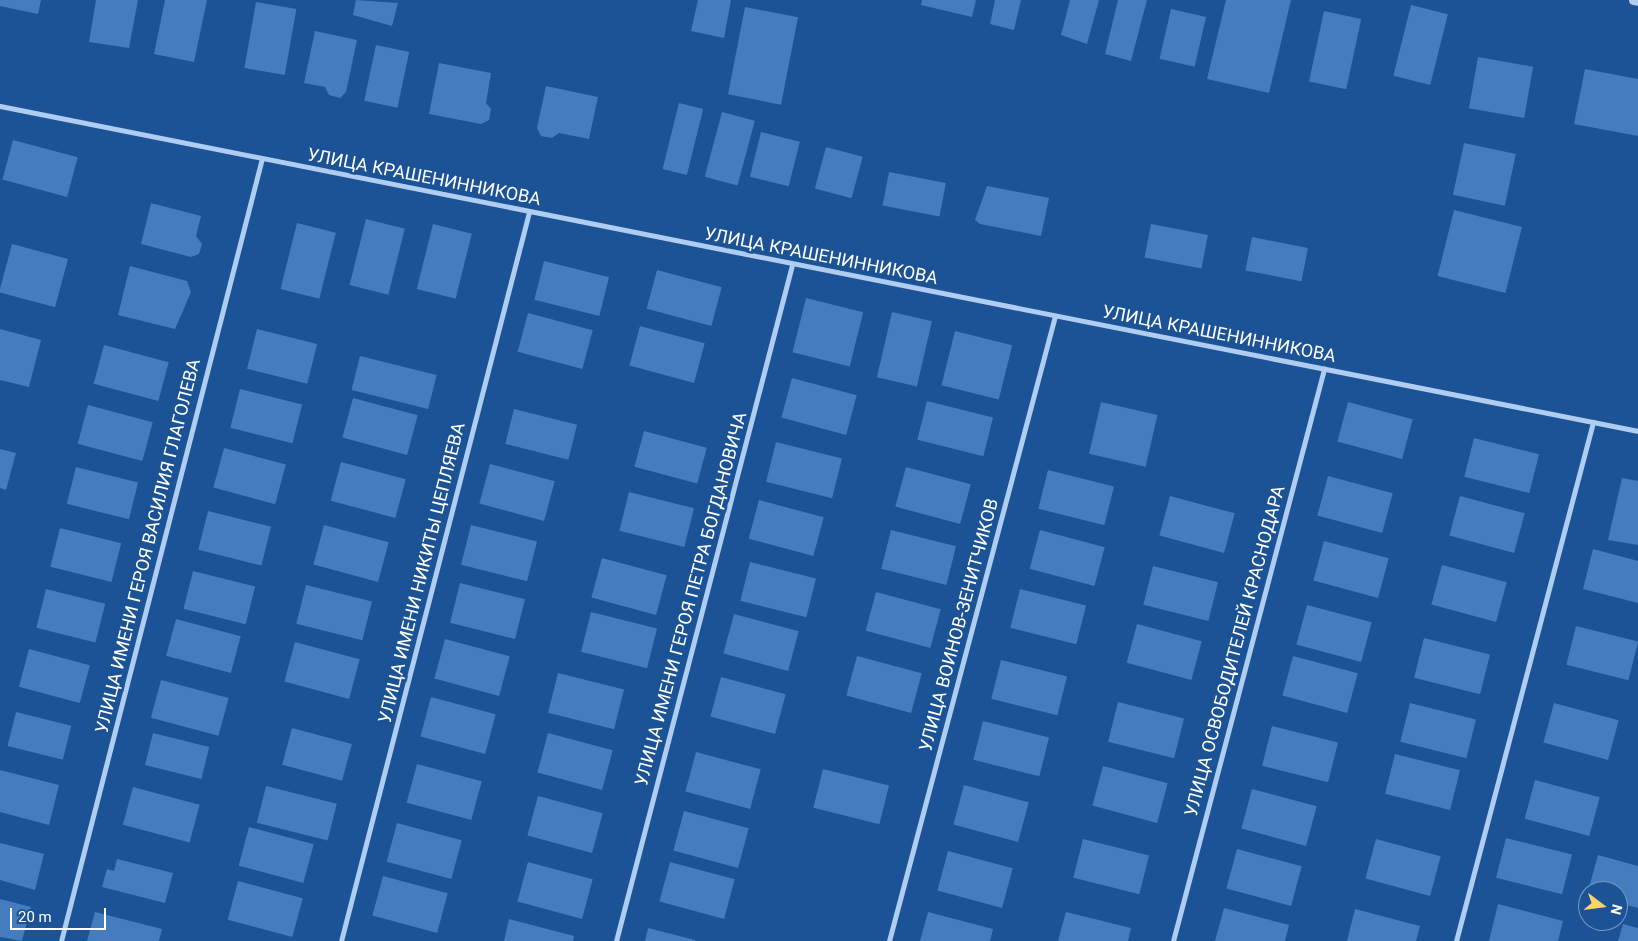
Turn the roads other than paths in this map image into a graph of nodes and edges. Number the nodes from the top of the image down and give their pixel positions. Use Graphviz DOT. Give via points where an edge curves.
graph roads {
  1 [pos="1633,0"];
  2 [pos="1638,1"];
  3 [pos="0,106"];
  4 [pos="262,158"];
  5 [pos="529,212"];
  6 [pos="792,265"];
  7 [pos="1055,316"];
  8 [pos="1324,369"];
  9 [pos="1594,422"];
  10 [pos="1638,431"];
  11 [pos="61,941"];
  12 [pos="341,941"];
  13 [pos="616,941"];
  14 [pos="889,941"];
  15 [pos="1173,941"];
  16 [pos="1456,941"];
  1 -- 2 [label="street"];
  3 -- 4 [label="street, УЛИЦА КРАШЕНИННИКОВА"];
  4 -- 5 [label="street, УЛИЦА КРАШЕНИННИКОВА"];
  4 -- 11 [label="street, УЛИЦА ИМЕНИ ГЕРОЯ ВАСИЛИЯ ГЛАГОЛЕВА"];
  5 -- 6 [label="street, УЛИЦА КРАШЕНИННИКОВА"];
  5 -- 12 [label="street, УЛИЦА ИМЕНИ НИКИТЫ ЦЕПЛЯЕВА"];
  6 -- 7 [label="street, УЛИЦА КРАШЕНИННИКОВА"];
  6 -- 13 [label="street, УЛИЦА ИМЕНИ ГЕРОЯ ПЕТРА БОГДАНОВИЧА"];
  7 -- 8 [label="street, УЛИЦА КРАШЕНИННИКОВА"];
  7 -- 14 [label="street, УЛИЦА ВОИНОВ-ЗЕНИТЧИКОВ"];
  8 -- 9 [label="street, УЛИЦА КРАШЕНИННИКОВА"];
  8 -- 15 [label="street, УЛИЦА ОСВОБОДИТЕЛЕЙ КРАСНОДАРА"];
  9 -- 10 [label="street, УЛИЦА КРАШЕНИННИКОВА"];
  9 -- 16 [label="street"];
}
